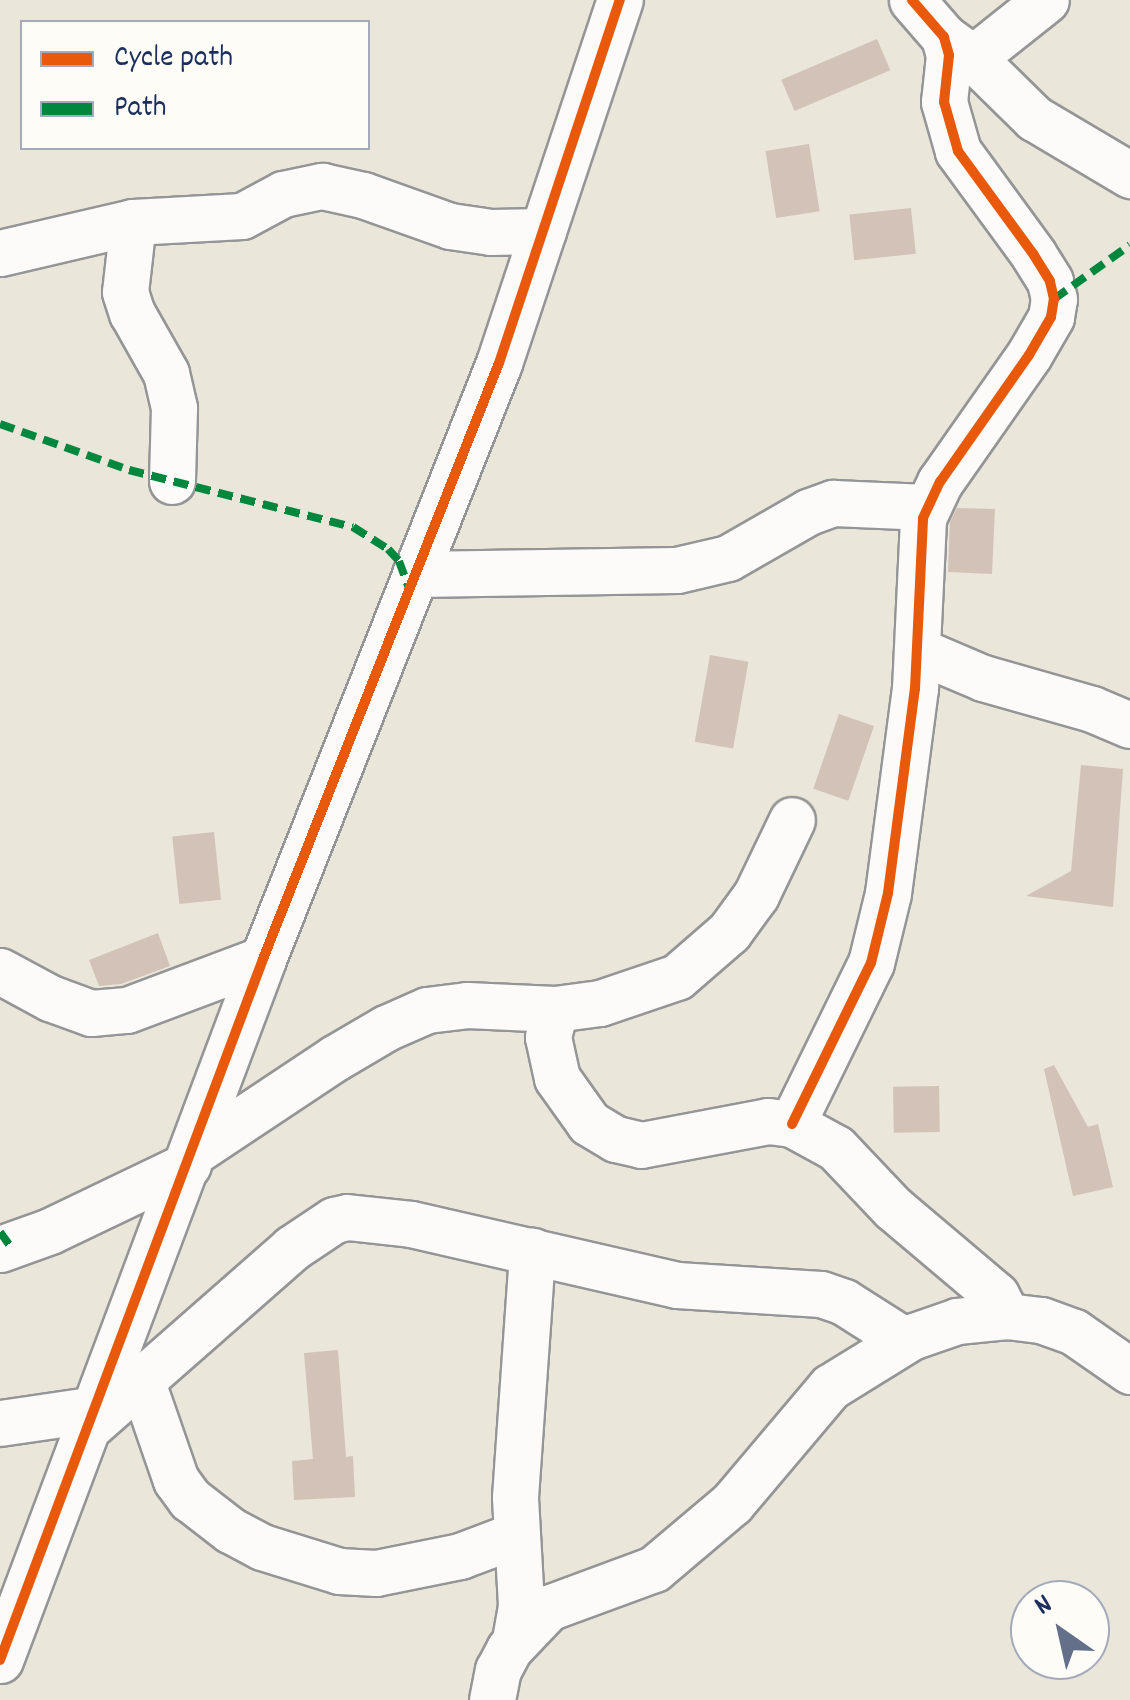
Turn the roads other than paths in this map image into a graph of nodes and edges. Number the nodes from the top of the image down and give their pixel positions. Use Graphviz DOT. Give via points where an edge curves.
graph roads {
  1 [pos="620,0"];
  2 [pos="912,0"];
  3 [pos="1046,0"];
  4 [pos="959,48"];
  5 [pos="1130,176"];
  6 [pos="134,222"];
  7 [pos="543,231"];
  8 [pos="0,253"];
  9 [pos="172,480"];
  10 [pos="927,507"];
  11 [pos="415,574"];
  12 [pos="916,650"];
  13 [pos="1117,710"];
  14 [pos="792,820"];
  15 [pos="263,959"];
  16 [pos="0,971"];
  17 [pos="554,1009"];
  18 [pos="792,1124"];
  19 [pos="190,1159"];
  20 [pos="0,1249"];
  21 [pos="532,1251"];
  22 [pos="1007,1316"];
  23 [pos="911,1337"];
  24 [pos="1130,1371"];
  25 [pos="142,1382"];
  26 [pos="93,1417"];
  27 [pos="0,1423"];
  28 [pos="516,1535"];
  29 [pos="516,1640"];
  30 [pos="0,1660"];
  31 [pos="492,1700"];
  1 -- 7 [label="street"];
  2 -- 4 [label="street"];
  3 -- 4 [label="street"];
  4 -- 5 [label="street" via="1034,118"];
  4 -- 10 [label="street" via="949,55 944,102 958,150 1034,255 1054,299 1051,318 1029,355"];
  6 -- 7 [label="street" via="242,216 283,194 322,186 450,226"];
  6 -- 8 [label="street"];
  6 -- 9 [label="street" via="125,292 166,374 174,408"];
  7 -- 11 [label="street"];
  10 -- 11 [label="street" via="832,503 728,558 677,570"];
  10 -- 12 [label="street"];
  11 -- 15 [label="street"];
  12 -- 13 [label="street" via="998,683"];
  12 -- 18 [label="street" via="905,784 871,963"];
  14 -- 17 [label="street" via="756,894 703,959 639,993"];
  15 -- 16 [label="street" via="127,1010 91,1013"];
  15 -- 19 [label="street"];
  17 -- 18 [label="street" via="548,1037 558,1078 588,1123 616,1140 641,1145 738,1125"];
  17 -- 19 [label="street" via="427,1010 352,1048"];
  18 -- 22 [label="street" via="836,1148 893,1208 996,1294"];
  19 -- 20 [label="street" via="50,1231"];
  19 -- 26 [label="street"];
  21 -- 23 [label="street" via="677,1285 821,1294 902,1339"];
  21 -- 25 [label="street" via="382,1219 334,1220 292,1248"];
  21 -- 28 [label="street"];
  22 -- 23 [label="street" via="957,1321"];
  22 -- 24 [label="street" via="1074,1332"];
  23 -- 29 [label="street" via="830,1387 732,1503 683,1547 654,1569 548,1608"];
  25 -- 26 [label="street"];
  25 -- 28 [label="street" via="176,1480 206,1514 262,1547 340,1571 376,1573 460,1556"];
  26 -- 27 [label="street"];
  26 -- 30 [label="street"];
  28 -- 29 [label="street"];
  29 -- 31 [label="street" via="498,1670"];
}
